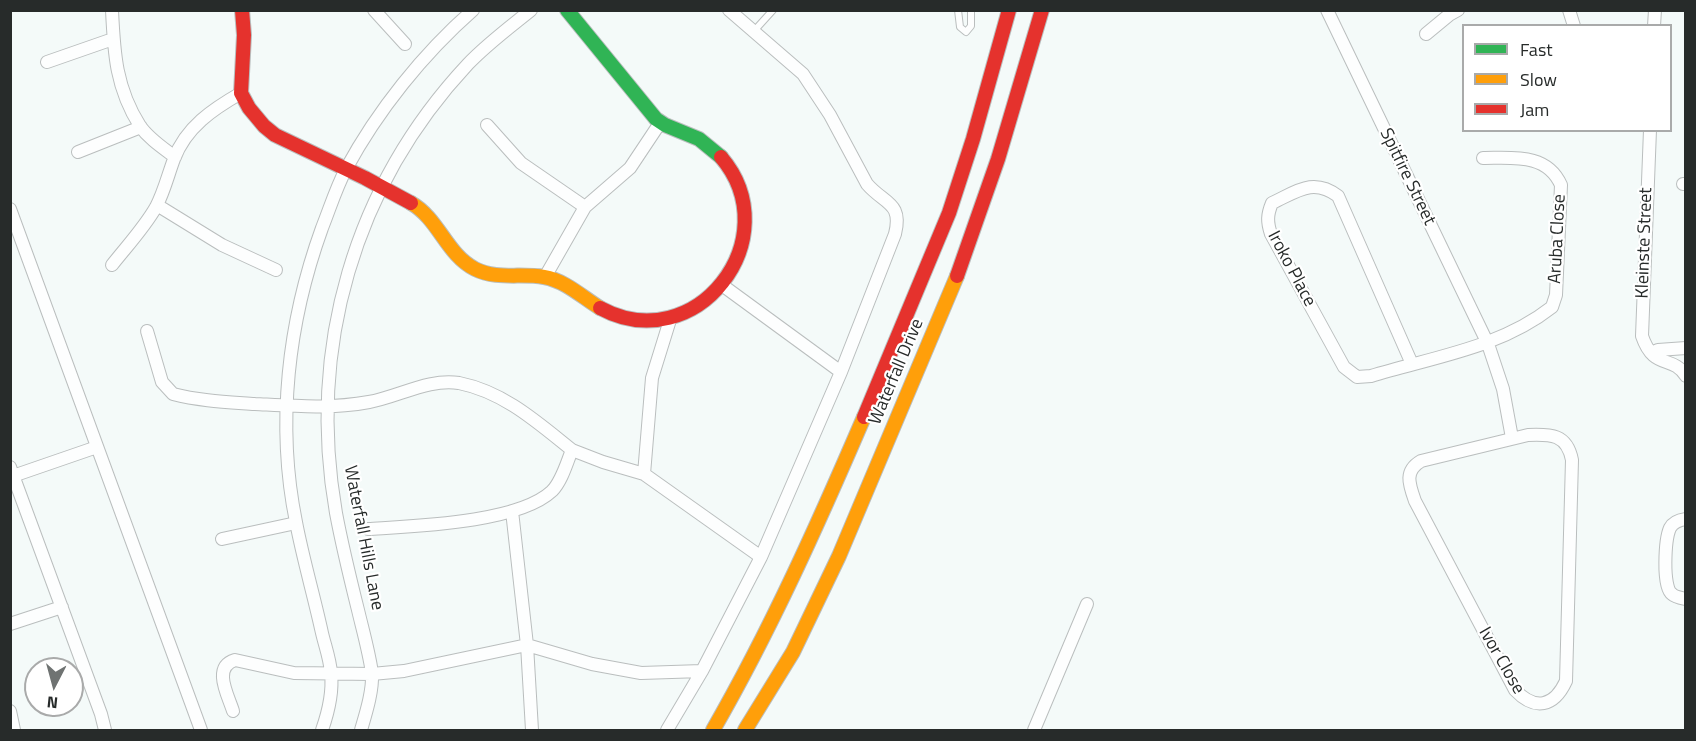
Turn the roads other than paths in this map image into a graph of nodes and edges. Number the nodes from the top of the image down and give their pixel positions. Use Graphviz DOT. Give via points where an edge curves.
graph roads {
  1 [pos="112,10"];
  2 [pos="242,10"];
  3 [pos="374,10"];
  4 [pos="473,10"];
  5 [pos="531,10"];
  6 [pos="567,10"];
  7 [pos="773,10"];
  8 [pos="958,10"];
  9 [pos="971,10"];
  10 [pos="1009,10"];
  11 [pos="1042,10"];
  12 [pos="1327,10"];
  13 [pos="1458,10"];
  14 [pos="733,12"];
  15 [pos="753,32"];
  16 [pos="1426,34"];
  17 [pos="113,39"];
  18 [pos="405,44"];
  19 [pos="46,62"];
  20 [pos="241,93"];
  21 [pos="660,123"];
  22 [pos="487,125"];
  23 [pos="141,127"];
  24 [pos="1650,132"];
  25 [pos="78,152"];
  26 [pos="175,157"];
  27 [pos="1483,158"];
  28 [pos="346,169"];
  29 [pos="382,187"];
  30 [pos="157,205"];
  31 [pos="585,207"];
  32 [pos="10,209"];
  33 [pos="112,265"];
  34 [pos="276,270"];
  35 [pos="545,277"];
  36 [pos="723,285"];
  37 [pos="670,320"];
  38 [pos="147,332"];
  39 [pos="1488,344"];
  40 [pos="1686,348"];
  41 [pos="1651,353"];
  42 [pos="1412,364"];
  43 [pos="841,372"];
  44 [pos="1686,376"];
  45 [pos="286,405"];
  46 [pos="328,407"];
  47 [pos="1512,438"];
  48 [pos="97,447"];
  49 [pos="572,450"];
  50 [pos="12,474"];
  51 [pos="644,474"];
  52 [pos="512,511"];
  53 [pos="1686,519"];
  54 [pos="296,523"];
  55 [pos="369,528"];
  56 [pos="222,540"];
  57 [pos="761,557"];
  58 [pos="1686,599"];
  59 [pos="1087,604"];
  60 [pos="62,607"];
  61 [pos="10,624"];
  62 [pos="527,645"];
  63 [pos="702,671"];
  64 [pos="331,674"];
  65 [pos="372,674"];
  66 [pos="10,711"];
  67 [pos="233,711"];
  68 [pos="14,730"];
  69 [pos="105,730"];
  70 [pos="201,730"];
  71 [pos="322,730"];
  72 [pos="361,730"];
  73 [pos="532,730"];
  74 [pos="667,730"];
  75 [pos="713,730"];
  76 [pos="745,730"];
  77 [pos="1034,730"];
  1 -- 17 [label="street"];
  2 -- 20 [label="main road"];
  3 -- 18 [label="street"];
  4 -- 28 [label="street" via="396,92"];
  5 -- 29 [label="street, Waterfall Hills Lane" via="470,62 432,106"];
  6 -- 21 [label="main road"];
  7 -- 15 [label="lane"];
  8 -- 9 [label="lane" via="960,27 966,32 971,26"];
  10 -- 75 [label="main road, Waterfall Drive" via="973,139 924,276 813,535"];
  11 -- 76 [label="main road, Waterfall Drive" via="962,264 840,556 793,652"];
  12 -- 39 [label="street, Spitfire Street"];
  13 -- 16 [label="street"];
  14 -- 15 [label="street"];
  15 -- 43 [label="street" via="803,74 867,184 897,212 895,234"];
  17 -- 19 [label="street"];
  17 -- 23 [label="street" via="117,71"];
  20 -- 26 [label="street" via="205,116"];
  20 -- 28 [label="main road" via="249,108 275,135"];
  21 -- 31 [label="street" via="630,168"];
  21 -- 36 [label="main road" via="704,140 733,173 742,195 746,232"];
  22 -- 31 [label="street" via="521,163"];
  23 -- 25 [label="street"];
  23 -- 26 [label="street"];
  24 -- 41 [label="street, Kleinste Street" via="1642,336"];
  26 -- 30 [label="street"];
  27 -- 39 [label="street, Aruba Close" via="1538,161 1557,175 1561,185 1556,295 1552,307"];
  28 -- 29 [label="main road"];
  28 -- 45 [label="street" via="301,293"];
  29 -- 35 [label="main road" via="429,215 465,263 485,274"];
  29 -- 46 [label="street, Waterfall Hills Lane" via="365,222 341,296"];
  30 -- 33 [label="street"];
  30 -- 34 [label="street" via="222,245"];
  31 -- 35 [label="street"];
  32 -- 48 [label="street"];
  35 -- 37 [label="main road" via="576,291 605,312 633,320"];
  36 -- 37 [label="main road" via="693,309"];
  36 -- 43 [label="street"];
  37 -- 51 [label="street" via="652,378"];
  38 -- 45 [label="street" via="162,382 173,394"];
  39 -- 42 [label="street, Iroko Place"];
  39 -- 47 [label="street" via="1503,389"];
  40 -- 41 [label="street"];
  41 -- 44 [label="street" via="1680,368"];
  42 -- 42 [label="street, Iroko Place" via="1366,377 1357,377 1344,367 1271,234 1268,213 1272,203 1311,185 1338,196"];
  43 -- 57 [label="street"];
  45 -- 46 [label="street"];
  45 -- 54 [label="street" via="289,482"];
  46 -- 49 [label="street" via="369,402 418,387 457,383 509,401"];
  46 -- 65 [label="street, Waterfall Hills Lane" via="336,513"];
  47 -- 47 [label="street, Ivor Close" via="1421,460 1409,475 1410,487 1515,690 1525,700 1551,702 1566,681 1572,460 1570,449 1551,435"];
  48 -- 50 [label="street"];
  48 -- 70 [label="street"];
  49 -- 51 [label="street"];
  49 -- 52 [label="street, Waterfall Hills Lane" via="555,488"];
  50 -- 60 [label="street"];
  51 -- 57 [label="street"];
  52 -- 55 [label="street, Waterfall Hills Lane" via="438,525"];
  52 -- 62 [label="street"];
  53 -- 58 [label="street" via="1675,522 1668,532 1665,575 1672,595"];
  54 -- 56 [label="street"];
  54 -- 64 [label="street"];
  57 -- 63 [label="street"];
  59 -- 77 [label="street"];
  60 -- 61 [label="street"];
  60 -- 69 [label="street"];
  62 -- 63 [label="street" via="641,673"];
  62 -- 65 [label="street"];
  62 -- 73 [label="street"];
  63 -- 74 [label="street"];
  64 -- 65 [label="street"];
  64 -- 67 [label="street" via="294,673 235,660 227,662 222,674"];
  64 -- 71 [label="street" via="327,718"];
  65 -- 72 [label="street, Waterfall Hills Lane"];
  66 -- 68 [label="street"];
}
